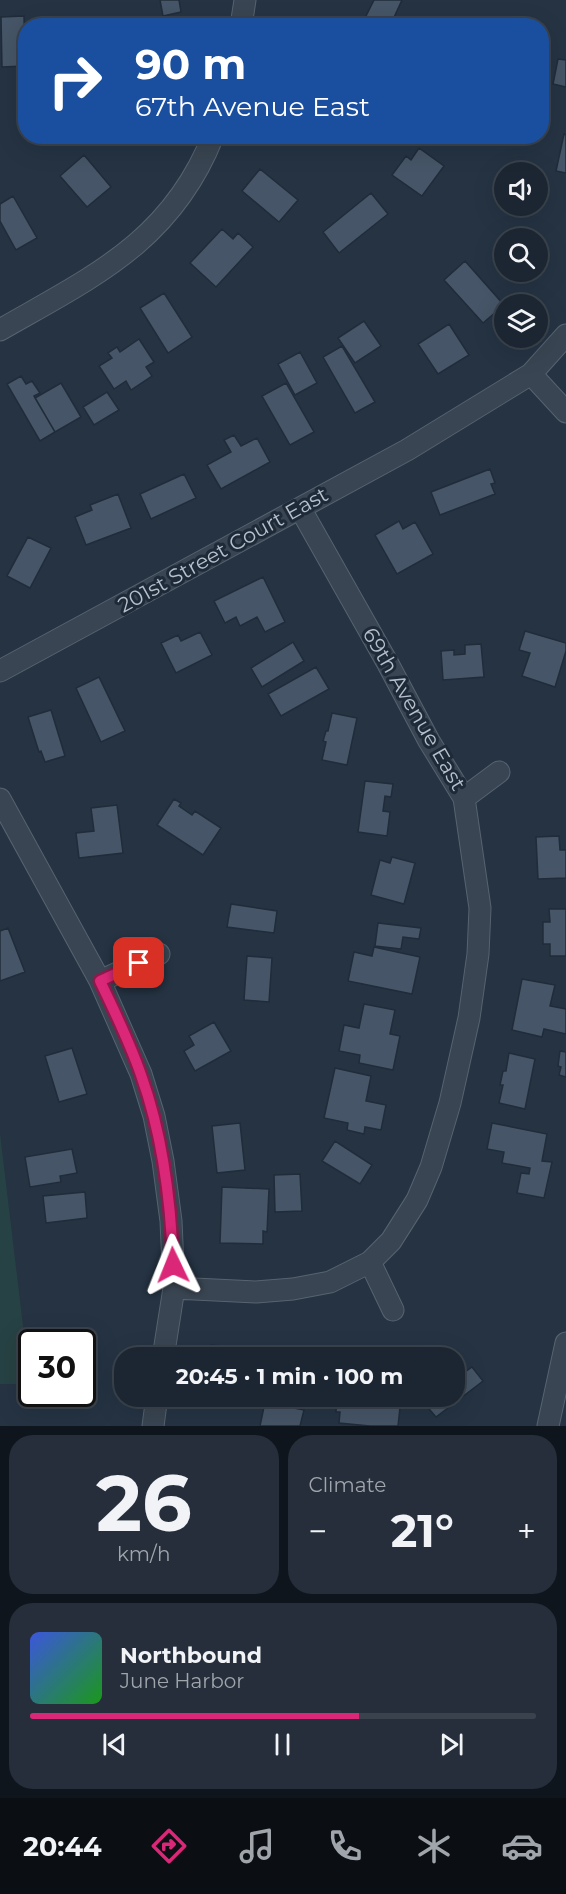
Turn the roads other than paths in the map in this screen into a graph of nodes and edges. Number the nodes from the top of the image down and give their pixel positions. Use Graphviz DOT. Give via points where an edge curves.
graph roads {
  1 [pos="245,0"];
  2 [pos="242,18"];
  3 [pos="210,144"];
  4 [pos="0,330"];
  5 [pos="566,335"];
  6 [pos="531,374"];
  7 [pos="566,412"];
  8 [pos="300,508"];
  9 [pos="0,671"];
  10 [pos="499,772"];
  11 [pos="464,798"];
  12 [pos="0,799"];
  13 [pos="159,954"];
  14 [pos="100,981"];
  15 [pos="370,1262"];
  16 [pos="174,1288"];
  17 [pos="393,1310"];
  18 [pos="566,1343"];
  19 [pos="165,1347"];
  20 [pos="156,1407"];
  21 [pos="153,1426"];
  22 [pos="548,1426"];
  1 -- 2 [label="street"];
  3 -- 4 [label="street" via="192,180 153,231 70,291"];
  5 -- 6 [label="street, 201st Street Court East"];
  6 -- 7 [label="street"];
  6 -- 8 [label="street, 201st Street Court East"];
  8 -- 9 [label="street, 201st Street Court East"];
  8 -- 11 [label="street, 69th Avenue East"];
  10 -- 11 [label="street"];
  11 -- 15 [label="street, 69th Avenue East" via="480,908 470,1018 431,1167 417,1200 391,1241"];
  12 -- 14 [label="street"];
  13 -- 14 [label="street"];
  14 -- 16 [label="street" via="141,1074 154,1116 171,1221"];
  15 -- 16 [label="street, 69th Avenue East" via="330,1282 293,1289 256,1292"];
  15 -- 17 [label="street"];
  16 -- 19 [label="street"];
  18 -- 22 [label="street"];
  20 -- 21 [label="street"];
}
